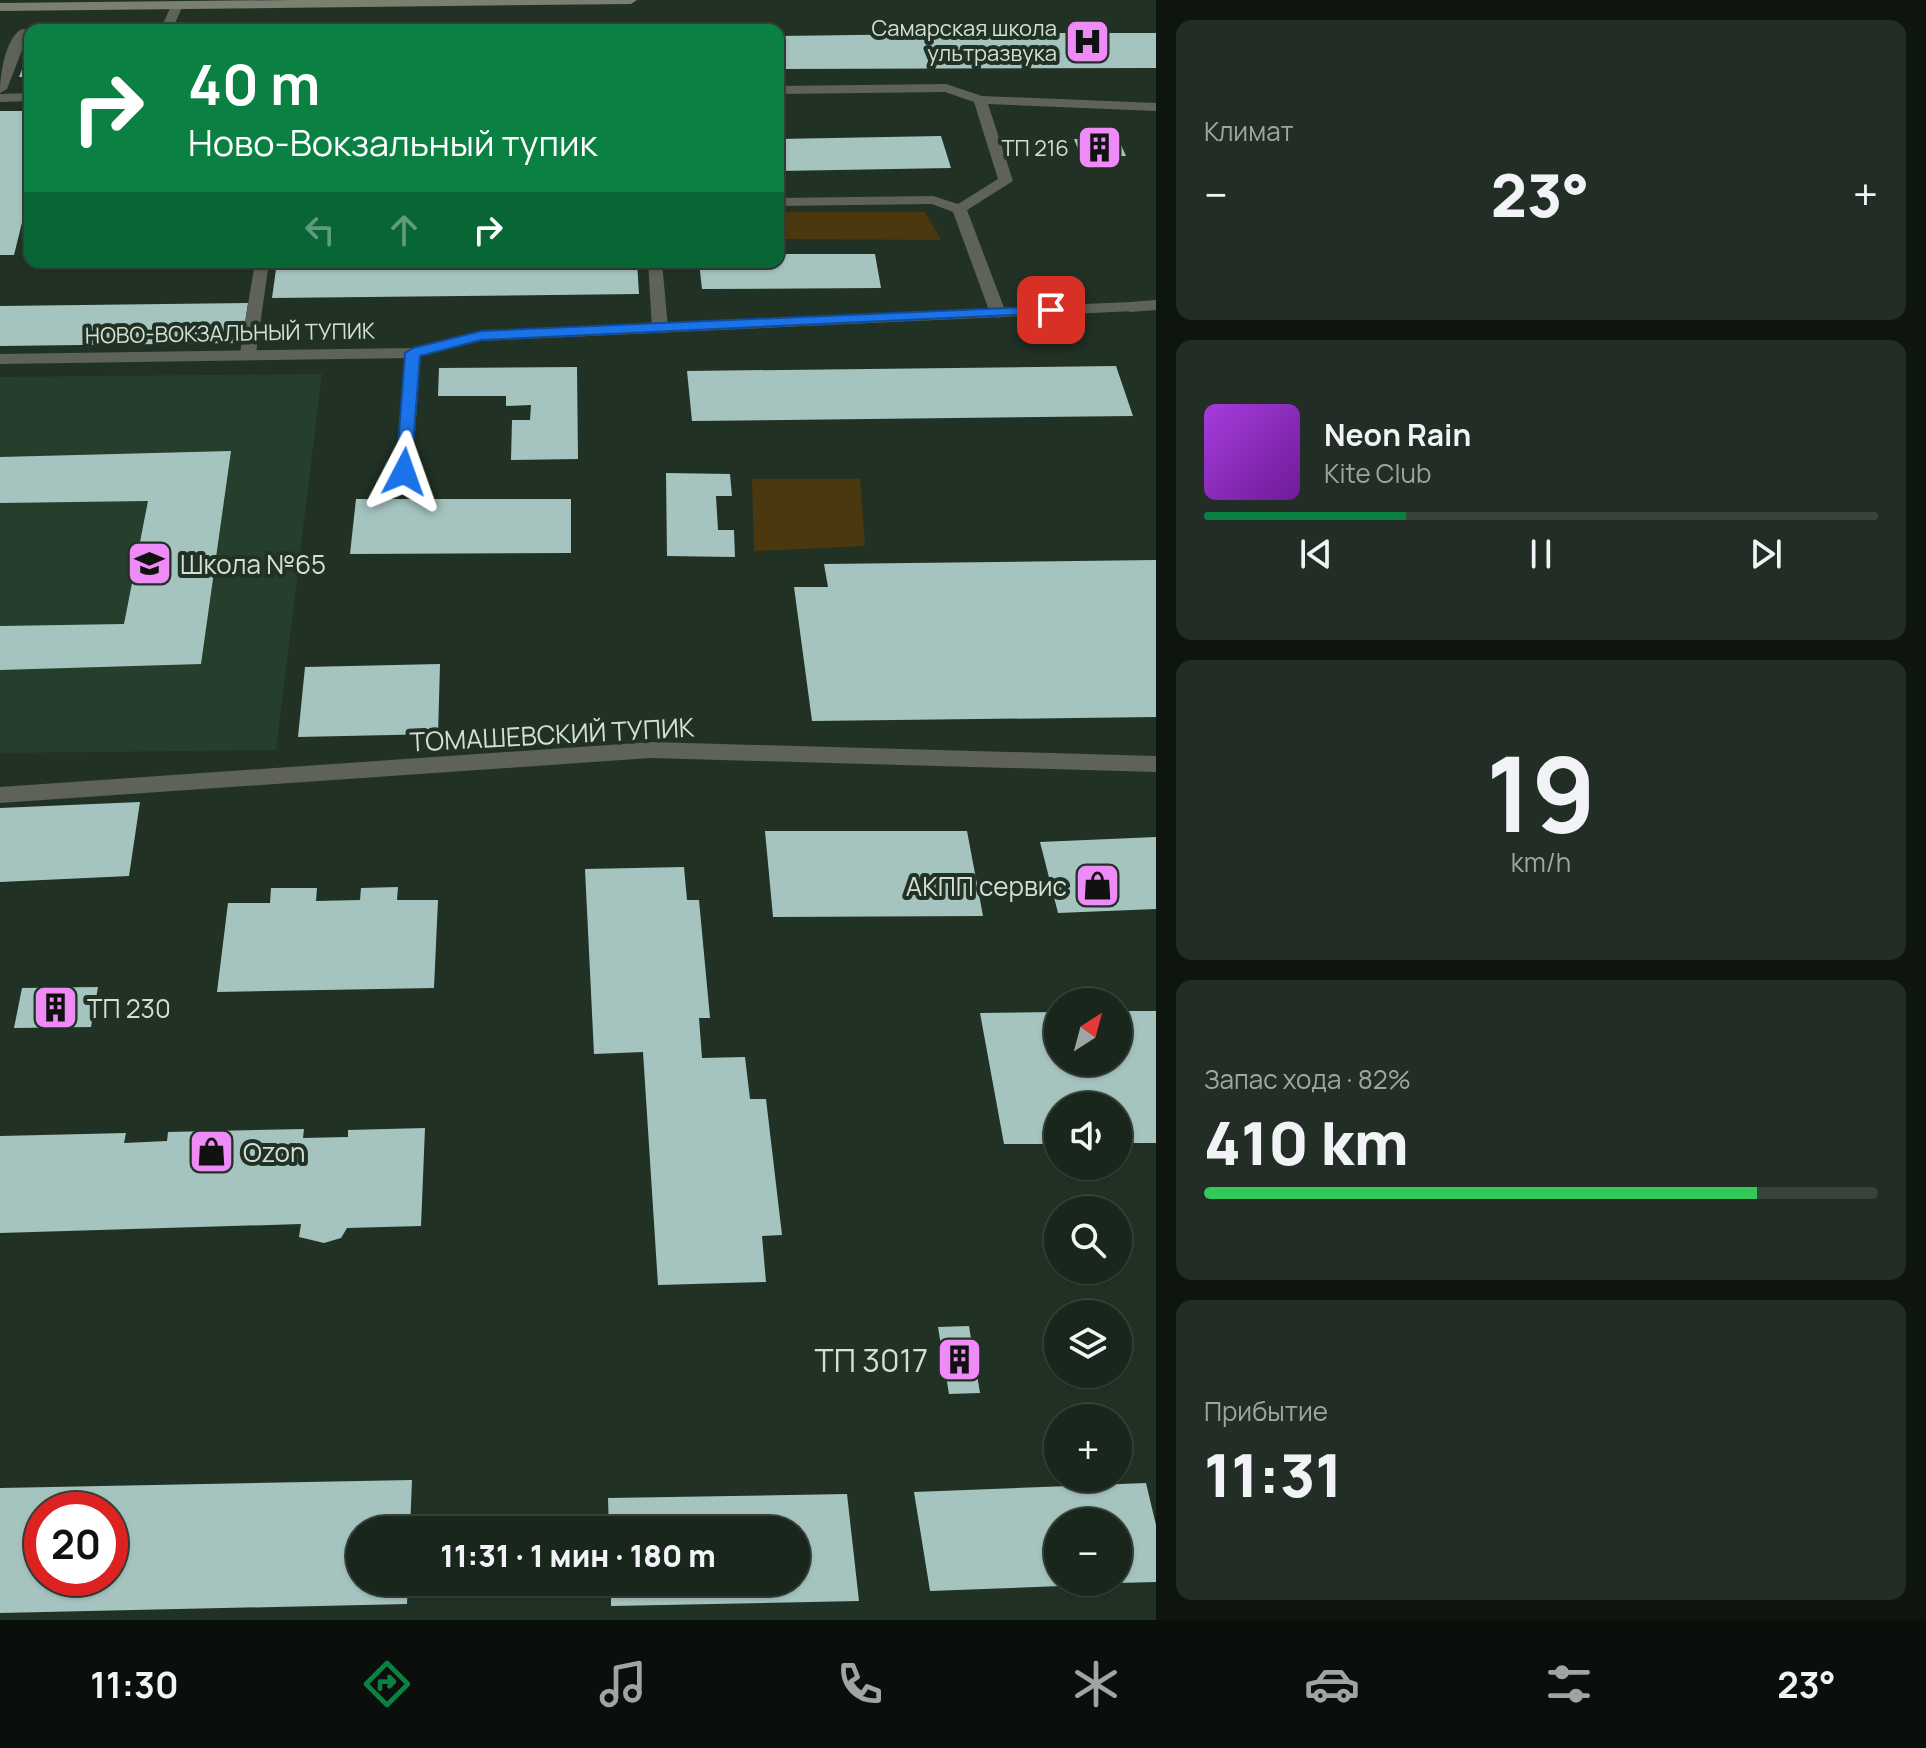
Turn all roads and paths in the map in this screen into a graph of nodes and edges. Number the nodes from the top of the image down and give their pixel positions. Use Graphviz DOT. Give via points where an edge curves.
graph roads {
  1 [pos="631,0"];
  2 [pos="177,5"];
  3 [pos="0,7"];
  4 [pos="169,24"];
  5 [pos="24,33"];
  6 [pos="0,89"];
  7 [pos="784,90"];
  8 [pos="24,97"];
  9 [pos="0,98"];
  10 [pos="980,100"];
  11 [pos="1156,107"];
  12 [pos="784,202"];
  13 [pos="959,209"];
  14 [pos="261,268"];
  15 [pos="655,268"];
  16 [pos="1156,305"];
  17 [pos="998,313"];
  18 [pos="660,328"];
  19 [pos="248,353"];
  20 [pos="413,353"];
  21 [pos="0,359"];
  22 [pos="404,472"];
  23 [pos="1156,764"];
  24 [pos="0,795"];
  1 -- 2 [label="main road"];
  2 -- 3 [label="main road"];
  2 -- 4 [label="street"];
  5 -- 6 [label="street"];
  7 -- 10 [label="street" via="946,88"];
  8 -- 9 [label="street"];
  10 -- 11 [label="street"];
  10 -- 13 [label="street" via="1006,181"];
  12 -- 13 [label="street" via="933,200"];
  13 -- 17 [label="street"];
  14 -- 19 [label="street"];
  15 -- 18 [label="street"];
  16 -- 17 [label="street, НОВО-ВОКЗАЛЬНЫЙ ТУПИК"];
  17 -- 18 [label="street, НОВО-ВОКЗАЛЬНЫЙ ТУПИК"];
  18 -- 20 [label="street, НОВО-ВОКЗАЛЬНЫЙ ТУПИК" via="481,336"];
  19 -- 20 [label="street, НОВО-ВОКЗАЛЬНЫЙ ТУПИК"];
  19 -- 21 [label="street, НОВО-ВОКЗАЛЬНЫЙ ТУПИК"];
  20 -- 22 [label="street"];
  23 -- 24 [label="street, ТОМАШЕВСКИЙ ТУПИК" via="651,750"];
}
